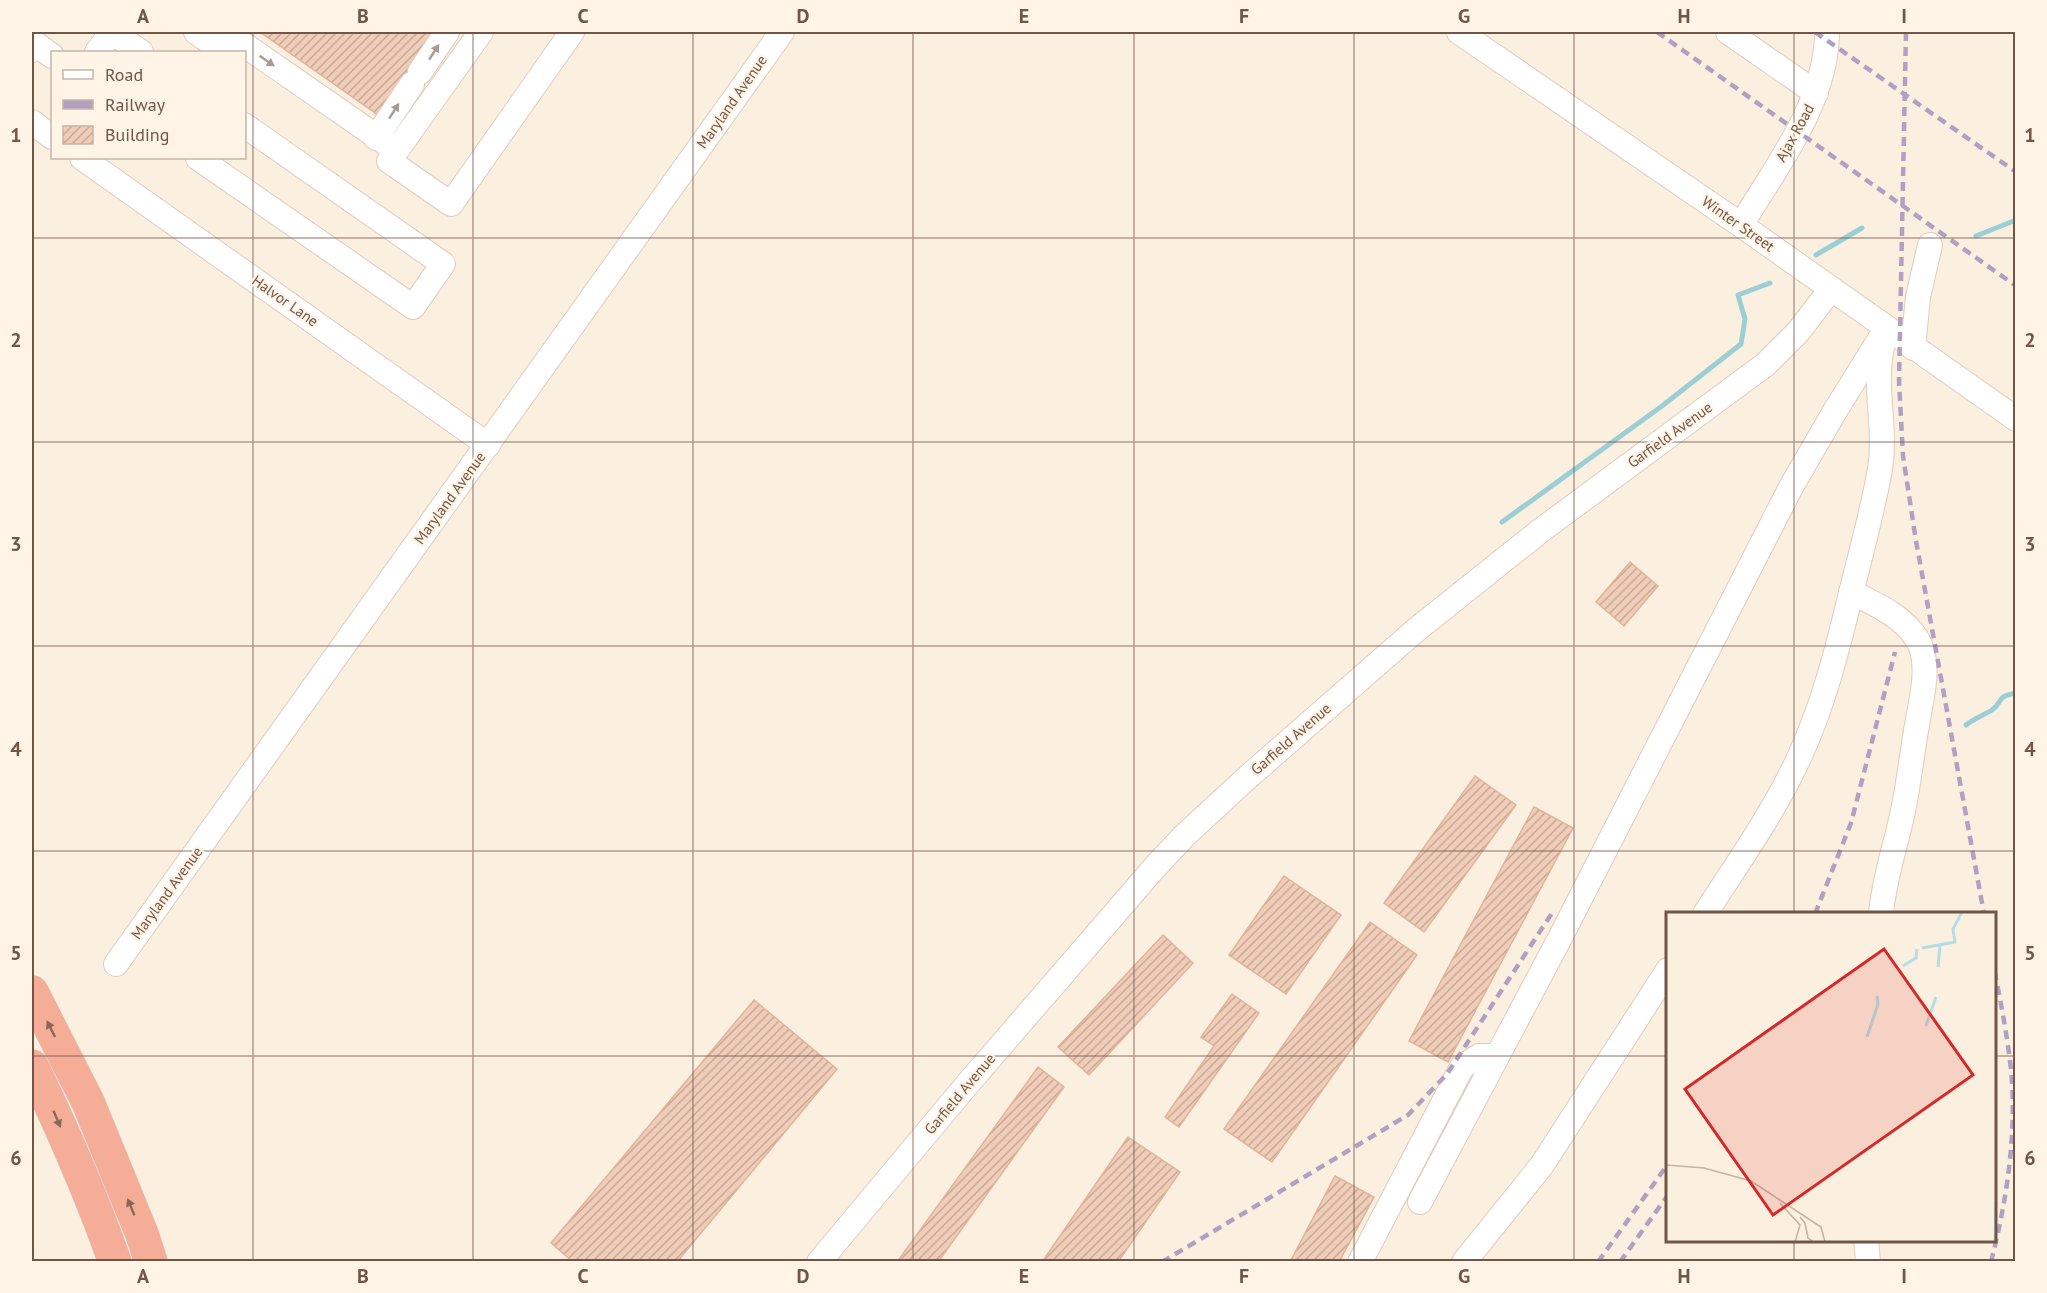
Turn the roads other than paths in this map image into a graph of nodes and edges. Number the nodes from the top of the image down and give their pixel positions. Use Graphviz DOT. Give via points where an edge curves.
graph roads {
  1 [pos="196,32"];
  2 [pos="447,32"];
  3 [pos="481,32"];
  4 [pos="572,32"];
  5 [pos="782,32"];
  6 [pos="1459,32"];
  7 [pos="1728,32"];
  8 [pos="1827,32"];
  9 [pos="98,51"];
  10 [pos="140,51"];
  11 [pos="1816,93"];
  12 [pos="32,122"];
  13 [pos="246,126"];
  14 [pos="51,136"];
  15 [pos="386,144"];
  16 [pos="83,159"];
  17 [pos="199,159"];
  18 [pos="1741,225"];
  19 [pos="1930,245"];
  20 [pos="1831,290"];
  21 [pos="1886,328"];
  22 [pos="1913,348"];
  23 [pos="2016,419"];
  24 [pos="488,446"];
  25 [pos="1851,592"];
  26 [pos="1706,912"];
  27 [pos="1881,912"];
  28 [pos="116,964"];
  29 [pos="1666,973"];
  30 [pos="32,992"];
  31 [pos="1497,1056"];
  32 [pos="32,1066"];
  33 [pos="1420,1202"];
  34 [pos="1866,1242"];
  35 [pos="111,1256"];
  36 [pos="151,1262"];
  37 [pos="819,1262"];
  38 [pos="1360,1262"];
  39 [pos="1464,1262"];
  40 [pos="1868,1262"];
  1 -- 15 [label="street, one-way" via="214,45 246,46"];
  15 -- 2 [label="street, one-way" via="416,78"];
  3 -- 15 [label="street"];
  4 -- 15 [label="street" via="451,204 389,160"];
  5 -- 24 [label="street, Maryland Avenue"];
  6 -- 18 [label="street, Winter Street"];
  7 -- 11 [label="street"];
  8 -- 11 [label="street, Ajax Road"];
  9 -- 10 [label="street" via="112,32"];
  11 -- 18 [label="street, Ajax Road"];
  12 -- 14 [label="street"];
  13 -- 17 [label="street" via="443,264 413,307"];
  16 -- 24 [label="street, Halvor Lane"];
  18 -- 20 [label="street, Winter Street"];
  19 -- 22 [label="street" via="1918,297"];
  20 -- 21 [label="street, Winter Street"];
  20 -- 37 [label="street, Garfield Avenue" via="1767,364 1592,491 1453,600 1184,836"];
  21 -- 22 [label="street, Winter Street"];
  21 -- 25 [label="street" via="1878,370 1882,455"];
  21 -- 31 [label="street" via="1791,487"];
  22 -- 23 [label="street, Winter Street"];
  24 -- 28 [label="street, Maryland Avenue"];
  25 -- 26 [label="street" via="1830,673 1798,760"];
  25 -- 27 [label="street" via="1900,621 1913,634 1923,654 1923,685 1905,799"];
  29 -- 39 [label="street" via="1533,1177"];
  36 -- 30 [label="highway, one-way" via="88,1102"];
  31 -- 33 [label="street"];
  31 -- 38 [label="street" via="1479,1056 1462,1067"];
  32 -- 35 [label="highway, one-way"];
  34 -- 40 [label="street"];
}
